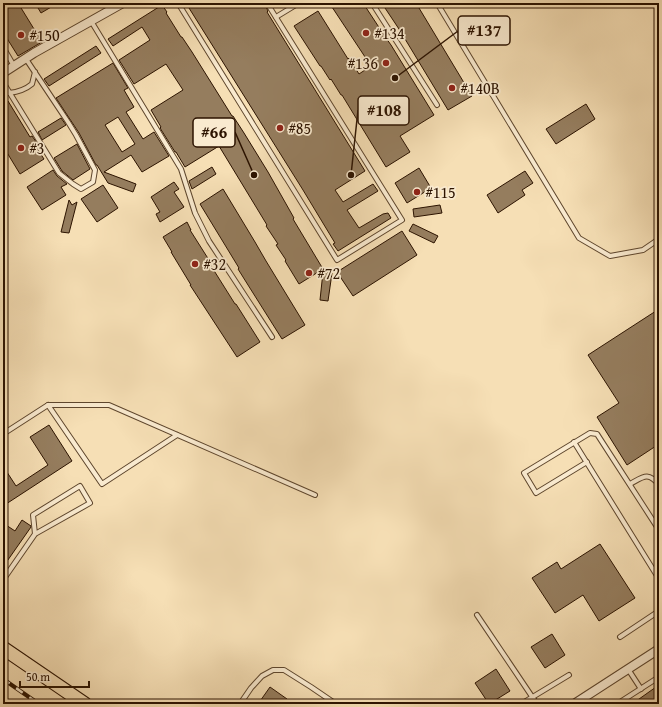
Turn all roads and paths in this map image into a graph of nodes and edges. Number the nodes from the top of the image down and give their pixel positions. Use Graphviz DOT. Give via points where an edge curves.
graph roads {
  1 [pos="123,3"];
  2 [pos="178,3"];
  3 [pos="267,3"];
  4 [pos="299,3"];
  5 [pos="372,3"];
  6 [pos="437,3"];
  7 [pos="276,17"];
  8 [pos="91,21"];
  9 [pos="3,47"];
  10 [pos="26,59"];
  11 [pos="15,66"];
  12 [pos="35,72"];
  13 [pos="3,73"];
  14 [pos="3,82"];
  15 [pos="9,93"];
  16 [pos="437,105"];
  17 [pos="659,239"];
  18 [pos="272,337"];
  19 [pos="48,405"];
  20 [pos="3,434"];
  21 [pos="177,435"];
  22 [pos="574,442"];
  23 [pos="587,462"];
  24 [pos="630,484"];
  25 [pos="659,485"];
  26 [pos="315,495"];
  27 [pos="659,530"];
  28 [pos="35,534"];
  29 [pos="659,579"];
  30 [pos="3,580"];
  31 [pos="659,611"];
  32 [pos="478,615"];
  33 [pos="620,637"];
  34 [pos="3,648"];
  35 [pos="659,649"];
  36 [pos="628,669"];
  37 [pos="569,675"];
  38 [pos="659,677"];
  39 [pos="641,689"];
  40 [pos="532,696"];
  41 [pos="85,704"];
  42 [pos="240,704"];
  43 [pos="336,704"];
  44 [pos="521,704"];
  45 [pos="537,704"];
  46 [pos="574,704"];
  47 [pos="617,704"];
  1 -- 8 [label="street"];
  2 -- 7 [label="lane" via="337,260 402,220"];
  3 -- 7 [label="lane"];
  4 -- 7 [label="lane"];
  5 -- 16 [label="lane"];
  6 -- 17 [label="lane" via="579,238 610,256 643,250"];
  8 -- 10 [label="street"];
  8 -- 18 [label="lane" via="181,169 195,213 209,241"];
  9 -- 11 [label="lane"];
  10 -- 11 [label="street"];
  10 -- 12 [label="lane"];
  11 -- 13 [label="street"];
  12 -- 15 [label="lane" via="32,84 18,92"];
  12 -- 15 [label="lane" via="68,122 95,170 93,182 81,189 59,173"];
  14 -- 15 [label="lane"];
  19 -- 20 [label="lane"];
  19 -- 21 [label="lane" via="109,405"];
  19 -- 21 [label="lane" via="102,484"];
  21 -- 26 [label="lane"];
  22 -- 23 [label="lane"];
  22 -- 23 [label="lane" via="524,474 536,493"];
  22 -- 24 [label="lane" via="590,433 597,434"];
  23 -- 29 [label="lane"];
  24 -- 25 [label="lane" via="648,476"];
  24 -- 27 [label="lane"];
  28 -- 28 [label="lane" via="90,503 80,486 33,515"];
  28 -- 30 [label="lane"];
  31 -- 33 [label="lane"];
  32 -- 40 [label="lane"];
  34 -- 41 [label="main road"];
  35 -- 36 [label="street"];
  36 -- 39 [label="lane"];
  36 -- 46 [label="street"];
  37 -- 40 [label="lane"];
  38 -- 39 [label="lane"];
  39 -- 47 [label="lane"];
  40 -- 44 [label="lane"];
  40 -- 45 [label="lane"];
  42 -- 43 [label="lane" via="262,676 272,670 284,670"];
}
